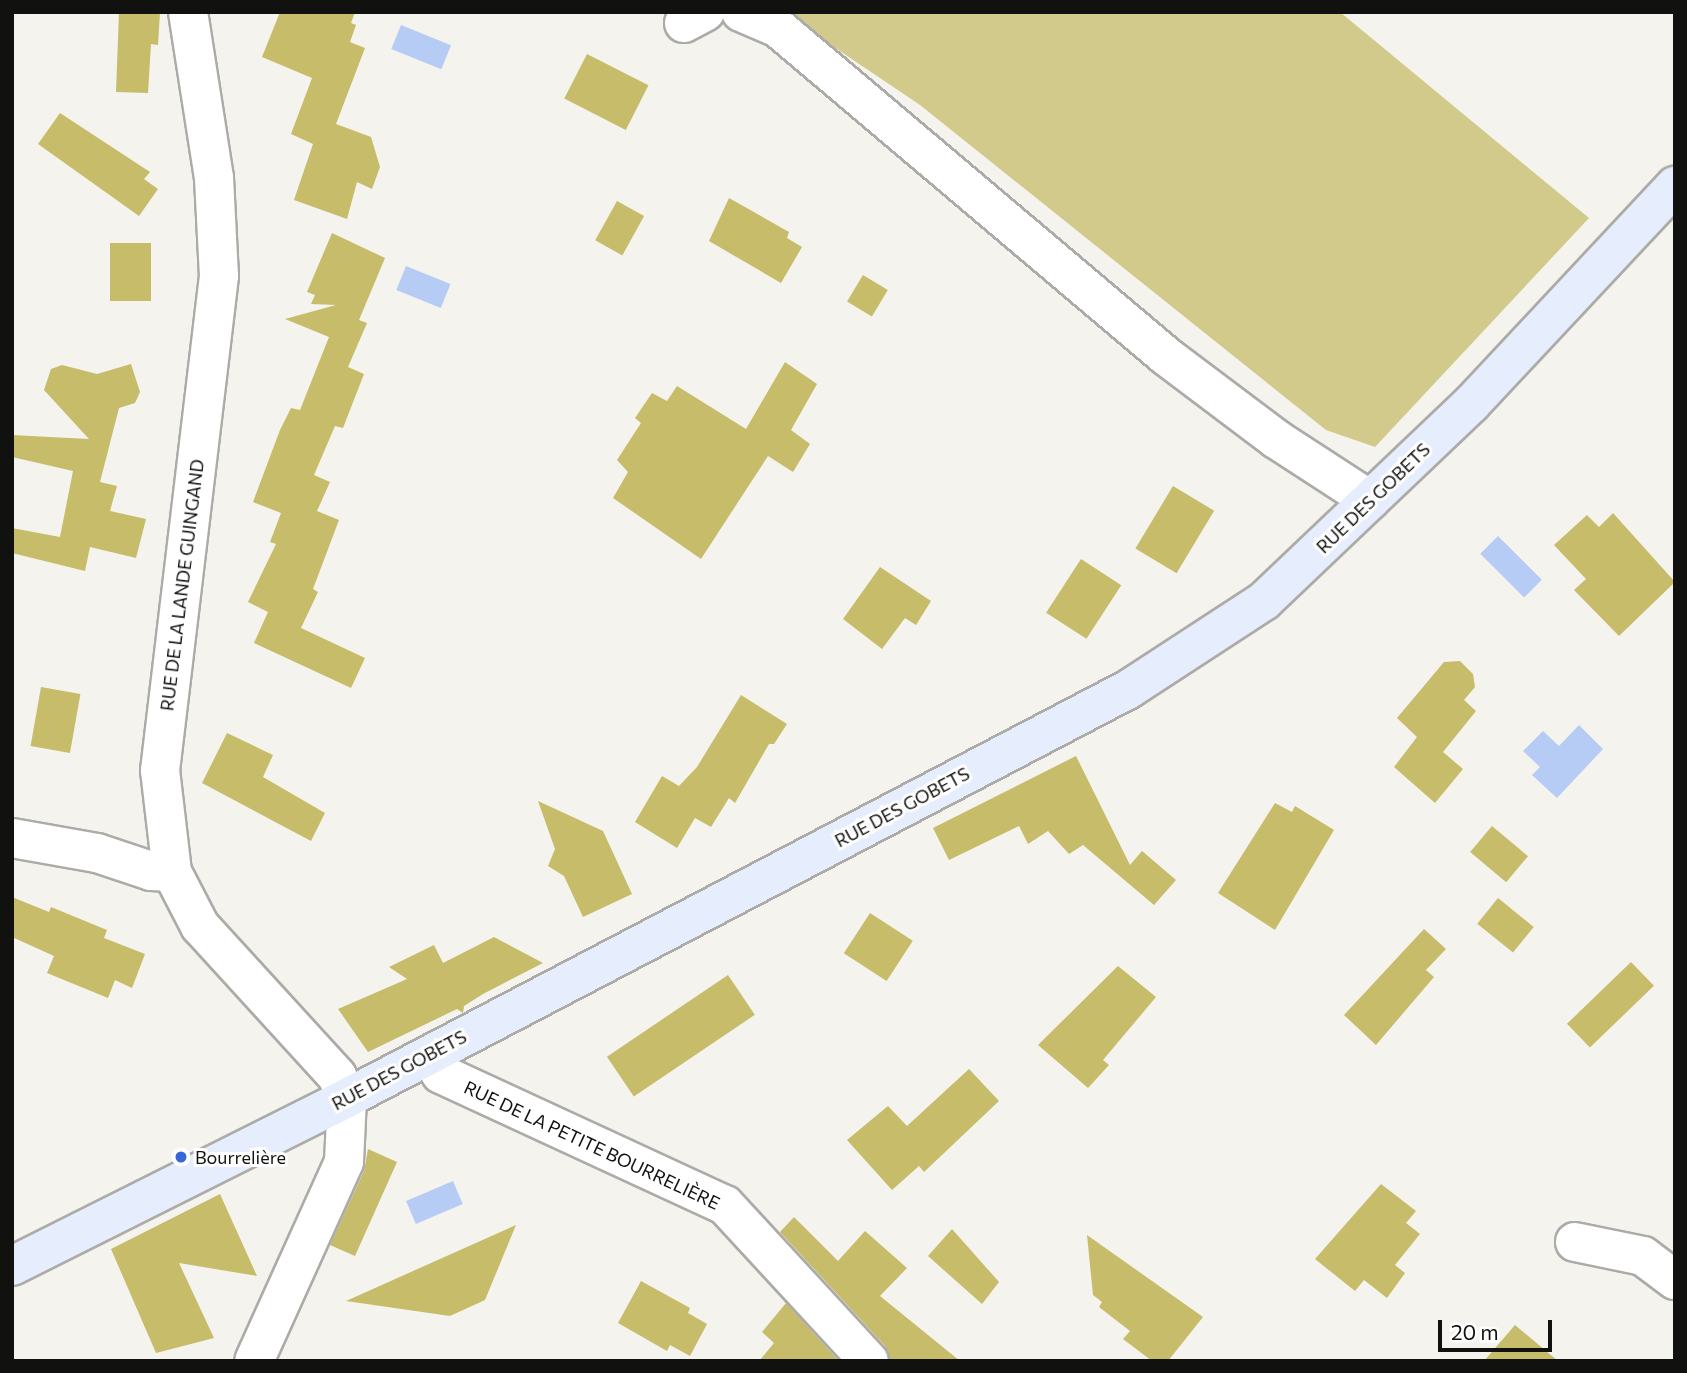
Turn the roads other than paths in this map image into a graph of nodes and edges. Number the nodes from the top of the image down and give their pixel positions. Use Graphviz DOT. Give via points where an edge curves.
graph roads {
  1 [pos="187,12"];
  2 [pos="741,12"];
  3 [pos="1675,186"];
  4 [pos="1370,500"];
  5 [pos="12,838"];
  6 [pos="172,872"];
  7 [pos="429,1055"];
  8 [pos="347,1098"];
  9 [pos="1575,1242"];
  10 [pos="12,1266"];
  11 [pos="1675,1280"];
  12 [pos="254,1361"];
  13 [pos="869,1361"];
  1 -- 6 [label="street, RUE DE LA LANDE GUINGAND" via="214,178 219,276 160,770"];
  2 -- 4 [label="street" via="778,28 1166,356 1276,439"];
  3 -- 4 [label="main road, RUE DES GOBETS" via="1471,404"];
  4 -- 7 [label="main road, RUE DES GOBETS" via="1264,601 1129,689"];
  5 -- 6 [label="street"];
  6 -- 8 [label="street, RUE DE LA LANDE GUINGAND" via="200,926 337,1076"];
  7 -- 8 [label="main road, RUE DES GOBETS"];
  7 -- 13 [label="street, RUE DE LA PETITE BOURRELIÈRE" via="441,1074 725,1205"];
  8 -- 10 [label="main road, RUE DES GOBETS"];
  8 -- 12 [label="street" via="344,1162"];
  9 -- 11 [label="street" via="1643,1256"];
}
